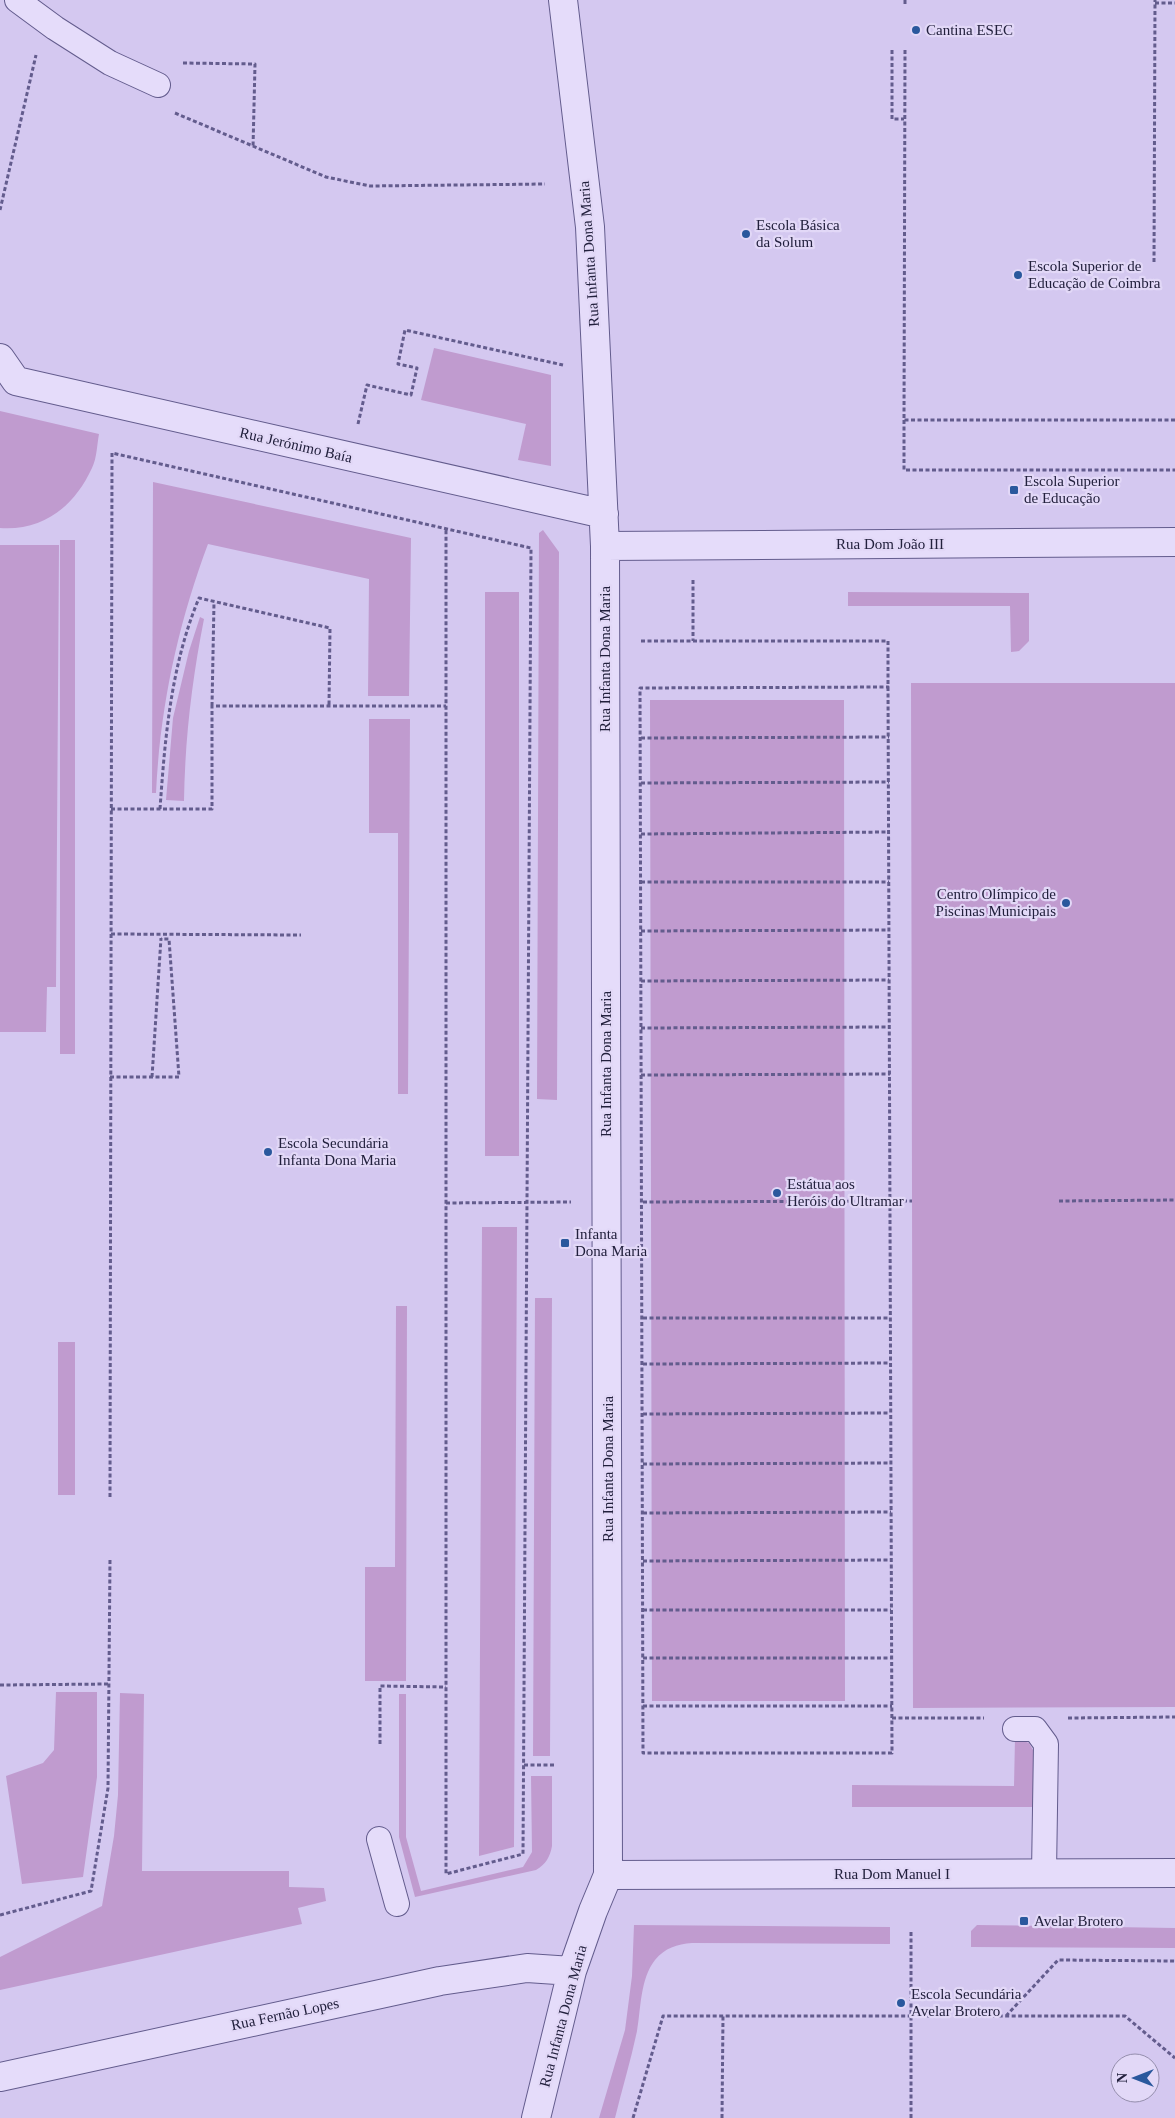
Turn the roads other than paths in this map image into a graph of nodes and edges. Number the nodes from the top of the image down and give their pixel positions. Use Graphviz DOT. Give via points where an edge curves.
graph roads {
  1 [pos="17,0"];
  2 [pos="563,0"];
  3 [pos="158,85"];
  4 [pos="0,358"];
  5 [pos="604,514"];
  6 [pos="1175,542"];
  7 [pos="605,546"];
  8 [pos="1014,1728"];
  9 [pos="379,1839"];
  10 [pos="1044,1873"];
  11 [pos="1175,1873"];
  12 [pos="608,1875"];
  13 [pos="397,1904"];
  14 [pos="572,1971"];
  15 [pos="0,2077"];
  16 [pos="536,2118"];
  1 -- 3 [label="lane" via="110,63"];
  2 -- 5 [label="street, Rua Infanta Dona Maria" via="590,227"];
  4 -- 5 [label="street, Rua Jerónimo Baía" via="16,381"];
  5 -- 7 [label="street, Rua Infanta Dona Maria"];
  6 -- 7 [label="street, Rua Dom João III"];
  7 -- 12 [label="street, Rua Infanta Dona Maria"];
  8 -- 10 [label="lane" via="1035,1729 1046,1744"];
  9 -- 13 [label="lane"];
  10 -- 11 [label="street, Rua Dom Manuel I"];
  10 -- 12 [label="street, Rua Dom Manuel I"];
  12 -- 14 [label="street, Rua Infanta Dona Maria"];
  14 -- 15 [label="street, Rua Fernão Lopes" via="527,1968 440,1981"];
  14 -- 16 [label="street, Rua Infanta Dona Maria"];
}
